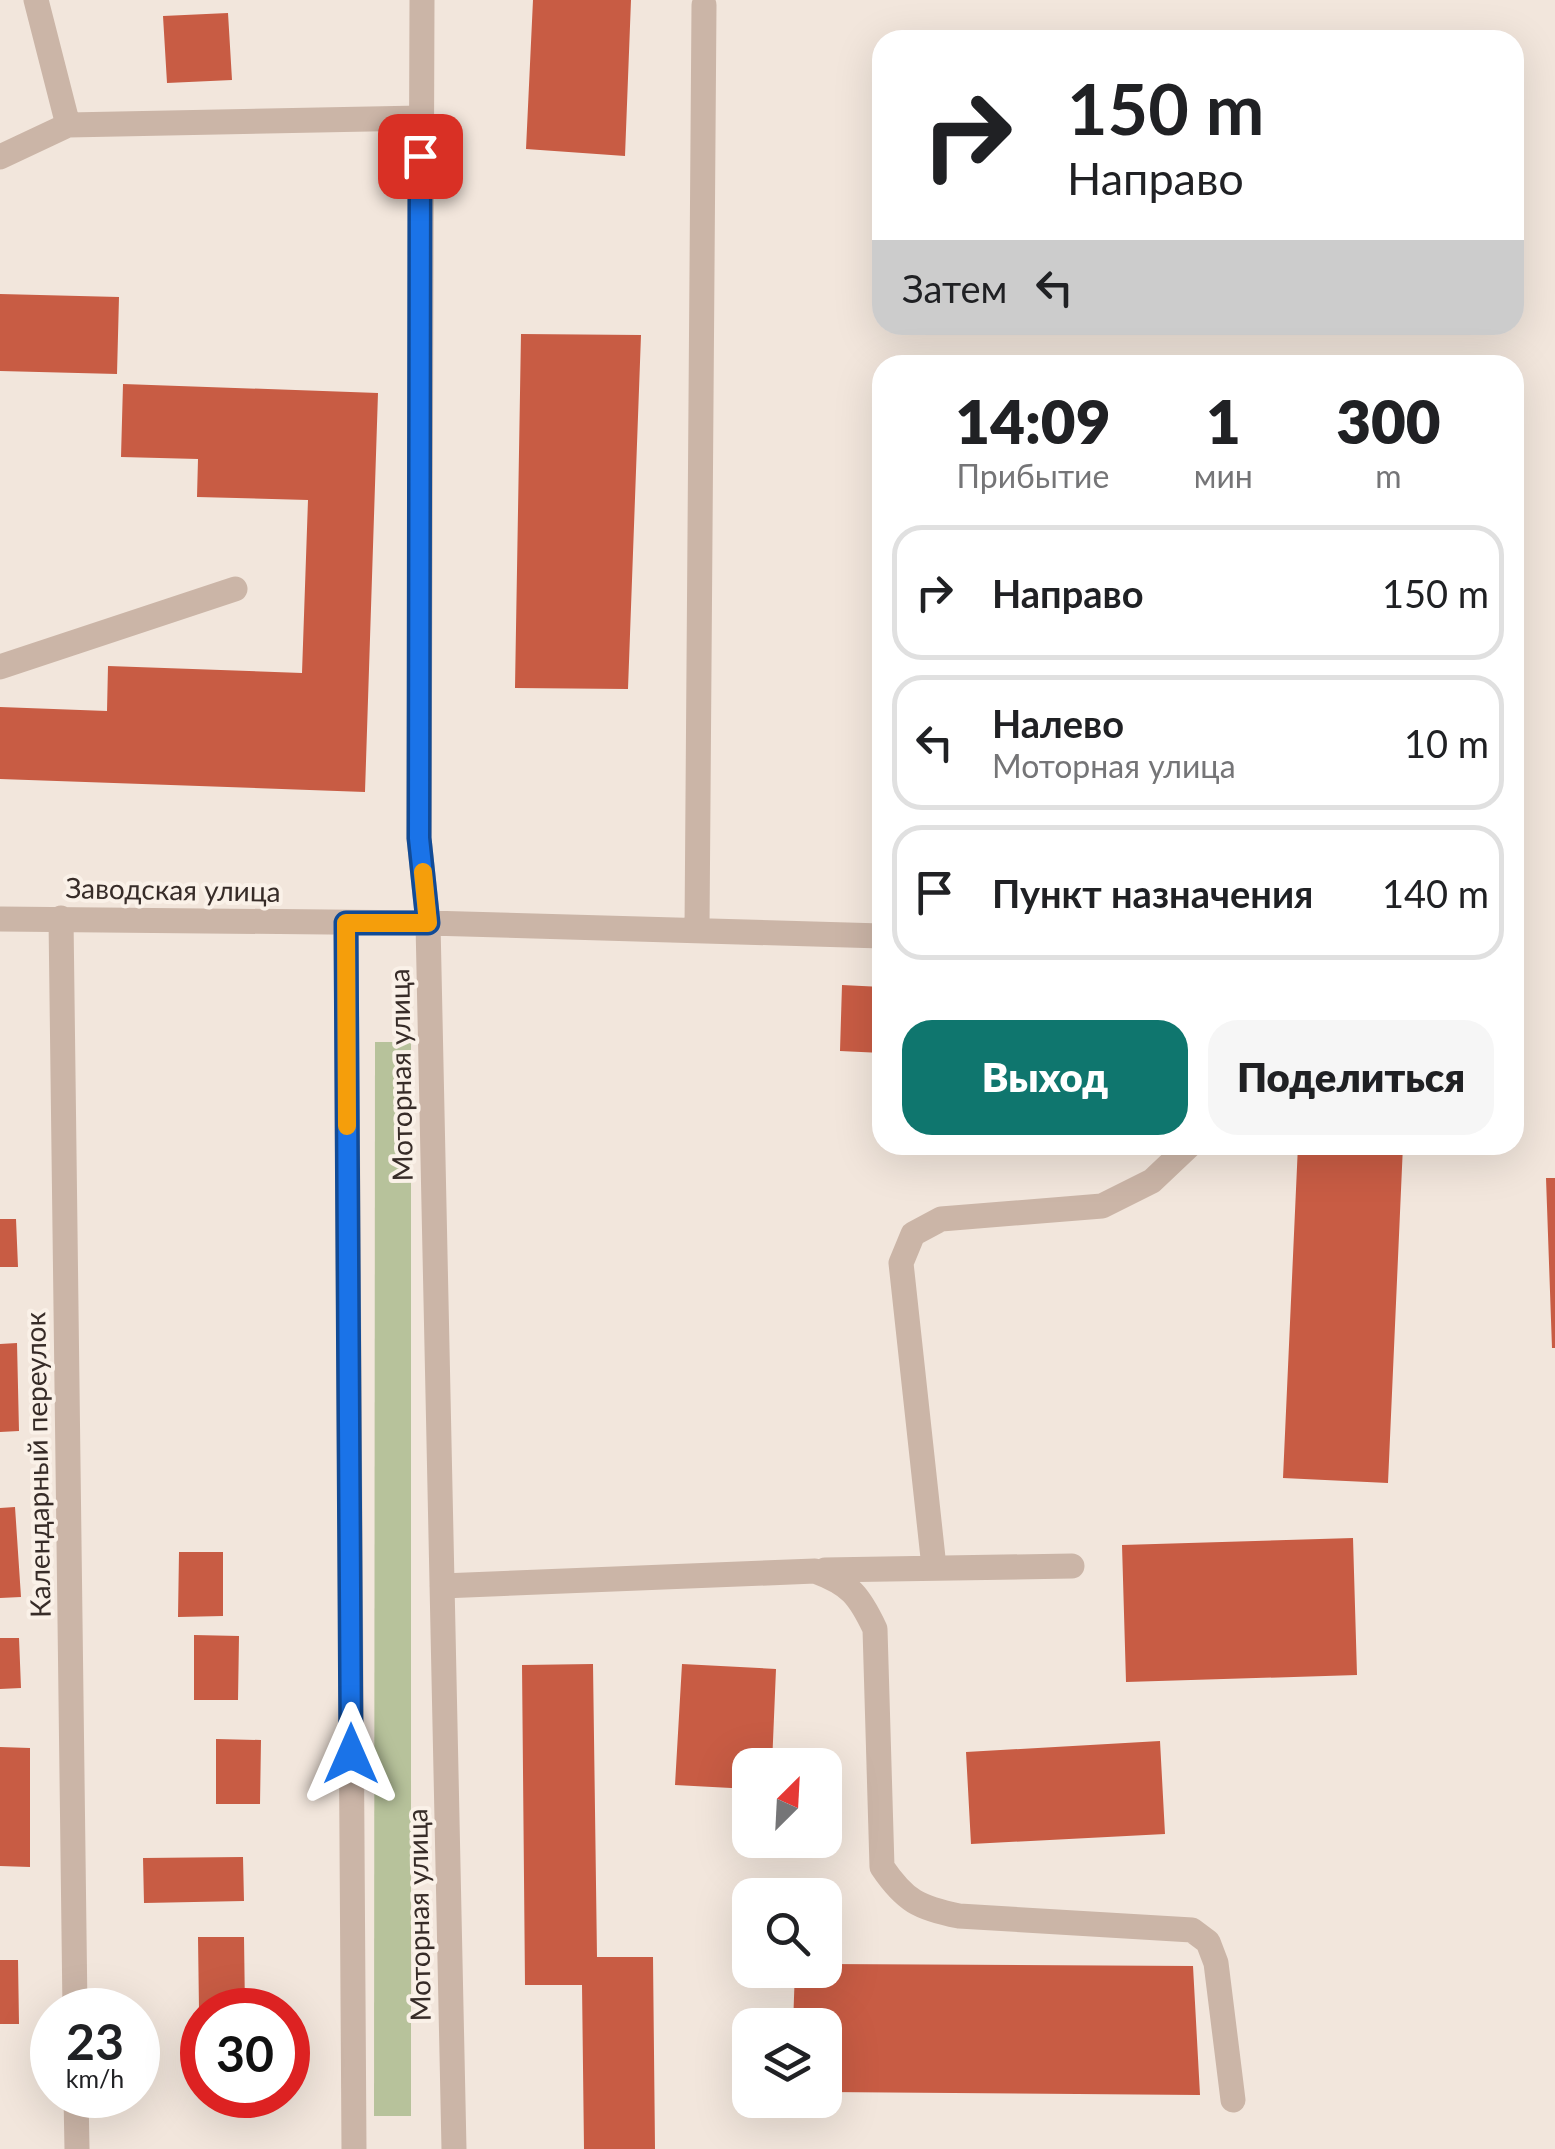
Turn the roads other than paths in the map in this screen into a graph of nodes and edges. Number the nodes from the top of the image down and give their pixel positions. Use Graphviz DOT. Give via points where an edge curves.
graph roads {
  1 [pos="36,0"];
  2 [pos="422,0"];
  3 [pos="704,5"];
  4 [pos="420,118"];
  5 [pos="68,125"];
  6 [pos="0,157"];
  7 [pos="235,589"];
  8 [pos="0,666"];
  9 [pos="62,918"];
  10 [pos="0,919"];
  11 [pos="346,923"];
  12 [pos="428,923"];
  13 [pos="698,930"];
  14 [pos="872,936"];
  15 [pos="1179,1155"];
  16 [pos="1072,1566"];
  17 [pos="934,1567"];
  18 [pos="815,1570"];
  19 [pos="442,1586"];
  20 [pos="76,1988"];
  21 [pos="1233,2100"];
  22 [pos="76,2118"];
  23 [pos="77,2149"];
  24 [pos="354,2149"];
  25 [pos="454,2149"];
  1 -- 5 [label="street"];
  2 -- 4 [label="street, Моторная улица"];
  3 -- 13 [label="street"];
  4 -- 5 [label="street"];
  4 -- 12 [label="street, Моторная улица" via="419,838"];
  5 -- 6 [label="street"];
  7 -- 8 [label="street"];
  9 -- 10 [label="street, Заводская улица"];
  9 -- 11 [label="street, Заводская улица"];
  9 -- 20 [label="street, Календарный переулок"];
  11 -- 12 [label="street, Заводская улица"];
  11 -- 24 [label="street, Моторная улица"];
  12 -- 13 [label="street, Заводская улица"];
  12 -- 19 [label="street, Моторная улица"];
  13 -- 14 [label="street, Заводская улица"];
  15 -- 17 [label="street" via="1152,1181 1102,1206 942,1219 913,1234 901,1263"];
  16 -- 17 [label="street"];
  17 -- 18 [label="street"];
  18 -- 19 [label="street"];
  18 -- 21 [label="street" via="842,1581 875,1629 882,1867 898,1891 925,1910 959,1916 1192,1930 1208,1942 1216,1963"];
  19 -- 25 [label="street, Моторная улица"];
  22 -- 23 [label="street"];
}
